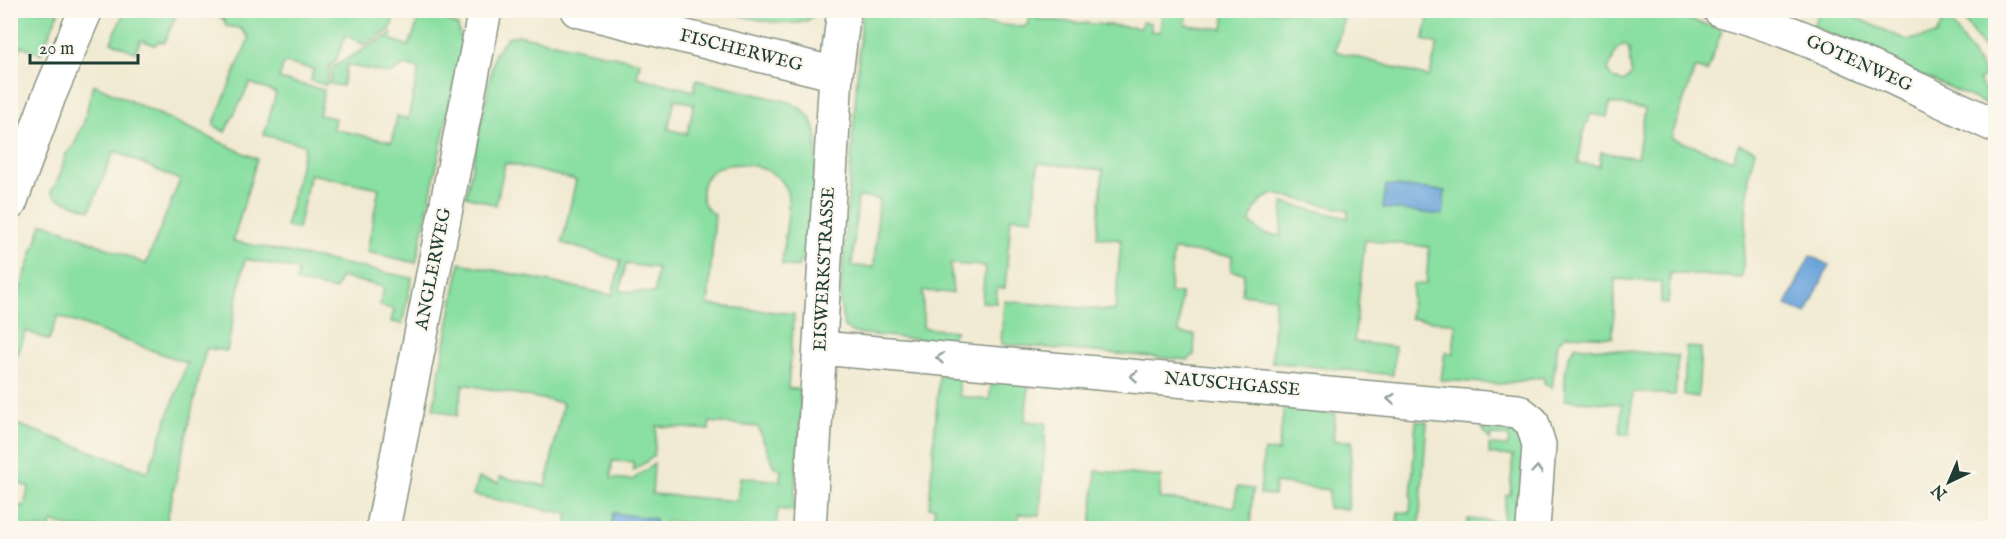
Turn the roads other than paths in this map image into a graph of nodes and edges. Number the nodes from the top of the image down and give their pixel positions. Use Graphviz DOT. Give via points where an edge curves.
graph roads {
  1 [pos="86,10"];
  2 [pos="485,10"];
  3 [pos="577,10"];
  4 [pos="844,10"];
  5 [pos="1720,10"];
  6 [pos="836,74"];
  7 [pos="1995,126"];
  8 [pos="10,203"];
  9 [pos="822,348"];
  10 [pos="383,528"];
  11 [pos="809,528"];
  12 [pos="1533,528"];
  1 -- 8 [label="street"];
  2 -- 10 [label="street, ANGLERWEG"];
  3 -- 6 [label="street, FISCHERWEG"];
  4 -- 6 [label="street, EISWERKSTRASSE"];
  5 -- 7 [label="street, GOTENWEG" via="1808,40"];
  6 -- 9 [label="street, EISWERKSTRASSE"];
  9 -- 11 [label="street, EISWERKSTRASSE"];
  12 -- 9 [label="street, NAUSCHGASSE, one-way" via="1539,445 1532,422 1518,411"];
}
